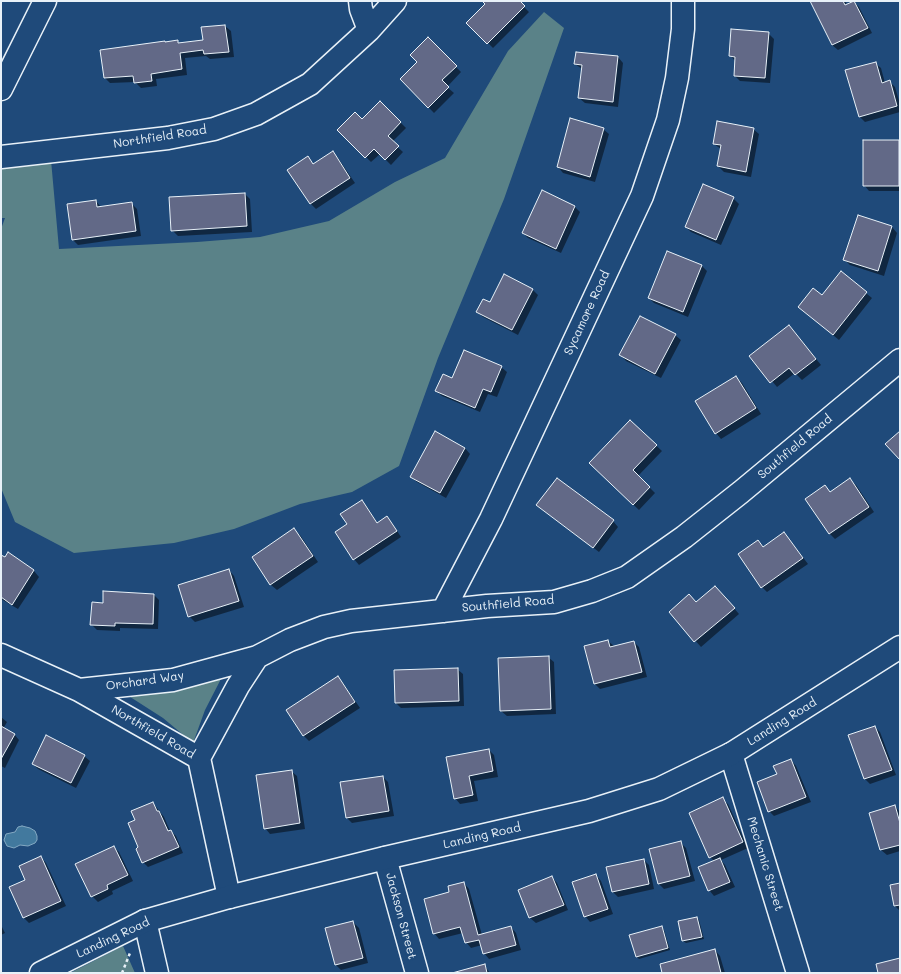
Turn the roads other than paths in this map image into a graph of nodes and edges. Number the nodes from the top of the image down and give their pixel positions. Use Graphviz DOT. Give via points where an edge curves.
graph roads {
  1 [pos="45,1"];
  2 [pos="360,1"];
  3 [pos="395,1"];
  4 [pos="683,1"];
  5 [pos="369,30"];
  6 [pos="1,89"];
  7 [pos="1,157"];
  8 [pos="900,360"];
  9 [pos="443,610"];
  10 [pos="900,647"];
  11 [pos="1,655"];
  12 [pos="257,657"];
  13 [pos="79,690"];
  14 [pos="731,754"];
  15 [pos="199,758"];
  16 [pos="386,858"];
  17 [pos="229,896"];
  18 [pos="145,922"];
  19 [pos="41,973"];
  20 [pos="157,973"];
  21 [pos="417,973"];
  22 [pos="798,973"];
  1 -- 6 [label="street"];
  2 -- 5 [label="street"];
  3 -- 5 [label="street, Northfield Road"];
  4 -- 9 [label="street, Sycamore Road" via="683,29 677,78 668,120 642,196 491,519"];
  5 -- 7 [label="street, Northfield Road" via="310,84 256,114 214,129 168,138"];
  8 -- 9 [label="street, Southfield Road" via="747,487 684,537 627,577 554,602"];
  9 -- 12 [label="street, Southfield Road" via="351,621 331,626 290,640"];
  10 -- 14 [label="street, Landing Road"];
  11 -- 13 [label="street, Northfield Road"];
  12 -- 13 [label="street, Orchard Way" via="173,680"];
  12 -- 15 [label="street, Southfield Road" via="238,686"];
  13 -- 15 [label="street, Northfield Road"];
  14 -- 16 [label="street, Landing Road" via="659,789 589,811"];
  14 -- 22 [label="street, Mechanic Street"];
  15 -- 17 [label="street, Northfield Road"];
  16 -- 17 [label="street, Landing Road"];
  16 -- 21 [label="street, Jackson Street"];
  17 -- 18 [label="street, Landing Road"];
  18 -- 19 [label="street, Landing Road"];
  18 -- 20 [label="street"];
}
